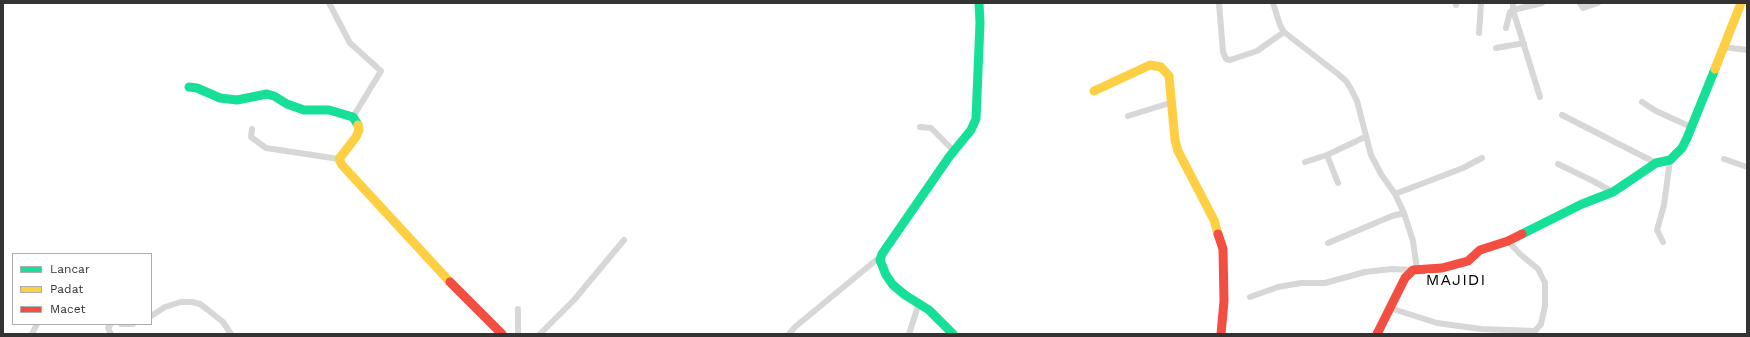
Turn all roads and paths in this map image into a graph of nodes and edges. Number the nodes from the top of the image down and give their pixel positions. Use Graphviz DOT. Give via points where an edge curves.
graph roads {
  1 [pos="329,3"];
  2 [pos="979,3"];
  3 [pos="1219,3"];
  4 [pos="1273,3"];
  5 [pos="1481,3"];
  6 [pos="1513,3"];
  7 [pos="1542,3"];
  8 [pos="1580,3"];
  9 [pos="1598,3"];
  10 [pos="1741,3"];
  11 [pos="1513,10"];
  12 [pos="1506,28"];
  13 [pos="1284,32"];
  14 [pos="1479,33"];
  15 [pos="1524,43"];
  16 [pos="1723,47"];
  17 [pos="1496,48"];
  18 [pos="1747,50"];
  19 [pos="189,87"];
  20 [pos="1094,91"];
  21 [pos="1540,97"];
  22 [pos="1172,102"];
  23 [pos="1642,102"];
  24 [pos="1562,115"];
  25 [pos="1128,116"];
  26 [pos="353,117"];
  27 [pos="920,127"];
  28 [pos="1691,127"];
  29 [pos="252,128"];
  30 [pos="1365,137"];
  31 [pos="954,151"];
  32 [pos="1327,155"];
  33 [pos="1482,158"];
  34 [pos="339,159"];
  35 [pos="1724,159"];
  36 [pos="1670,160"];
  37 [pos="1305,162"];
  38 [pos="1558,164"];
  39 [pos="1656,164"];
  40 [pos="1747,167"];
  41 [pos="1338,183"];
  42 [pos="1613,192"];
  43 [pos="1395,194"];
  44 [pos="1404,213"];
  45 [pos="624,240"];
  46 [pos="1508,241"];
  47 [pos="1663,242"];
  48 [pos="1328,243"];
  49 [pos="881,256"];
  50 [pos="1415,270"];
  51 [pos="1250,297"];
  52 [pos="919,303"];
  53 [pos="1390,308"];
  54 [pos="518,309"];
  55 [pos="152,315"];
  56 [pos="36,325"];
  57 [pos="110,329"];
  58 [pos="32,334"];
  59 [pos="104,334"];
  60 [pos="231,334"];
  61 [pos="502,334"];
  62 [pos="518,334"];
  63 [pos="540,334"];
  64 [pos="789,334"];
  65 [pos="909,334"];
  66 [pos="953,334"];
  67 [pos="1221,334"];
  68 [pos="1378,334"];
  1 -- 26 [label="street" via="350,43 381,72"];
  2 -- 31 [label="street" via="976,114 971,130"];
  3 -- 13 [label="street" via="1223,52 1226,59 1257,51"];
  4 -- 13 [label="street"];
  5 -- 14 [label="street"];
  6 -- 11 [label="street"];
  7 -- 11 [label="street"];
  8 -- 9 [label="street" via="1583,8"];
  10 -- 16 [label="street"];
  11 -- 12 [label="street" via="1510,12"];
  11 -- 15 [label="street"];
  13 -- 30 [label="street" via="1346,81 1357,101"];
  15 -- 17 [label="street"];
  15 -- 21 [label="street"];
  16 -- 18 [label="street"];
  16 -- 28 [label="street"];
  19 -- 26 [label="street" via="220,98 237,100 267,94 304,110 329,110"];
  20 -- 22 [label="street" via="1144,67 1154,65 1161,67 1169,76"];
  22 -- 25 [label="street"];
  22 -- 67 [label="street" via="1173,129 1178,150 1214,220 1223,249 1224,301"];
  23 -- 28 [label="street" via="1662,115"];
  24 -- 39 [label="street"];
  26 -- 34 [label="street" via="359,130"];
  27 -- 31 [label="street" via="931,128"];
  28 -- 36 [label="street" via="1682,148"];
  29 -- 34 [label="street" via="251,137 266,148"];
  30 -- 32 [label="street"];
  30 -- 43 [label="street" via="1374,163"];
  31 -- 49 [label="street"];
  32 -- 37 [label="street"];
  32 -- 41 [label="street"];
  33 -- 43 [label="street"];
  34 -- 61 [label="street" via="439,271"];
  35 -- 40 [label="street"];
  36 -- 39 [label="street"];
  36 -- 47 [label="street" via="1664,205 1657,230"];
  38 -- 42 [label="street"];
  39 -- 42 [label="street"];
  42 -- 46 [label="street" via="1582,204"];
  43 -- 44 [label="street"];
  44 -- 48 [label="street"];
  44 -- 50 [label="street" via="1413,241"];
  45 -- 63 [label="street" via="574,300"];
  46 -- 50 [label="street" via="1480,250 1468,261 1442,268"];
  46 -- 53 [label="street" via="1538,269 1545,283 1545,306 1541,324 1535,331 1481,329 1437,323"];
  49 -- 52 [label="street" via="882,266 893,285"];
  49 -- 64 [label="street"];
  50 -- 51 [label="street" via="1365,272 1325,283 1301,282"];
  50 -- 53 [label="street" via="1405,278"];
  52 -- 65 [label="street"];
  52 -- 66 [label="street"];
  53 -- 68 [label="street"];
  54 -- 62 [label="street"];
  55 -- 60 [label="street" via="164,307 192,302 200,304 223,322"];
  56 -- 58 [label="street"];
  57 -- 59 [label="street"];
}
